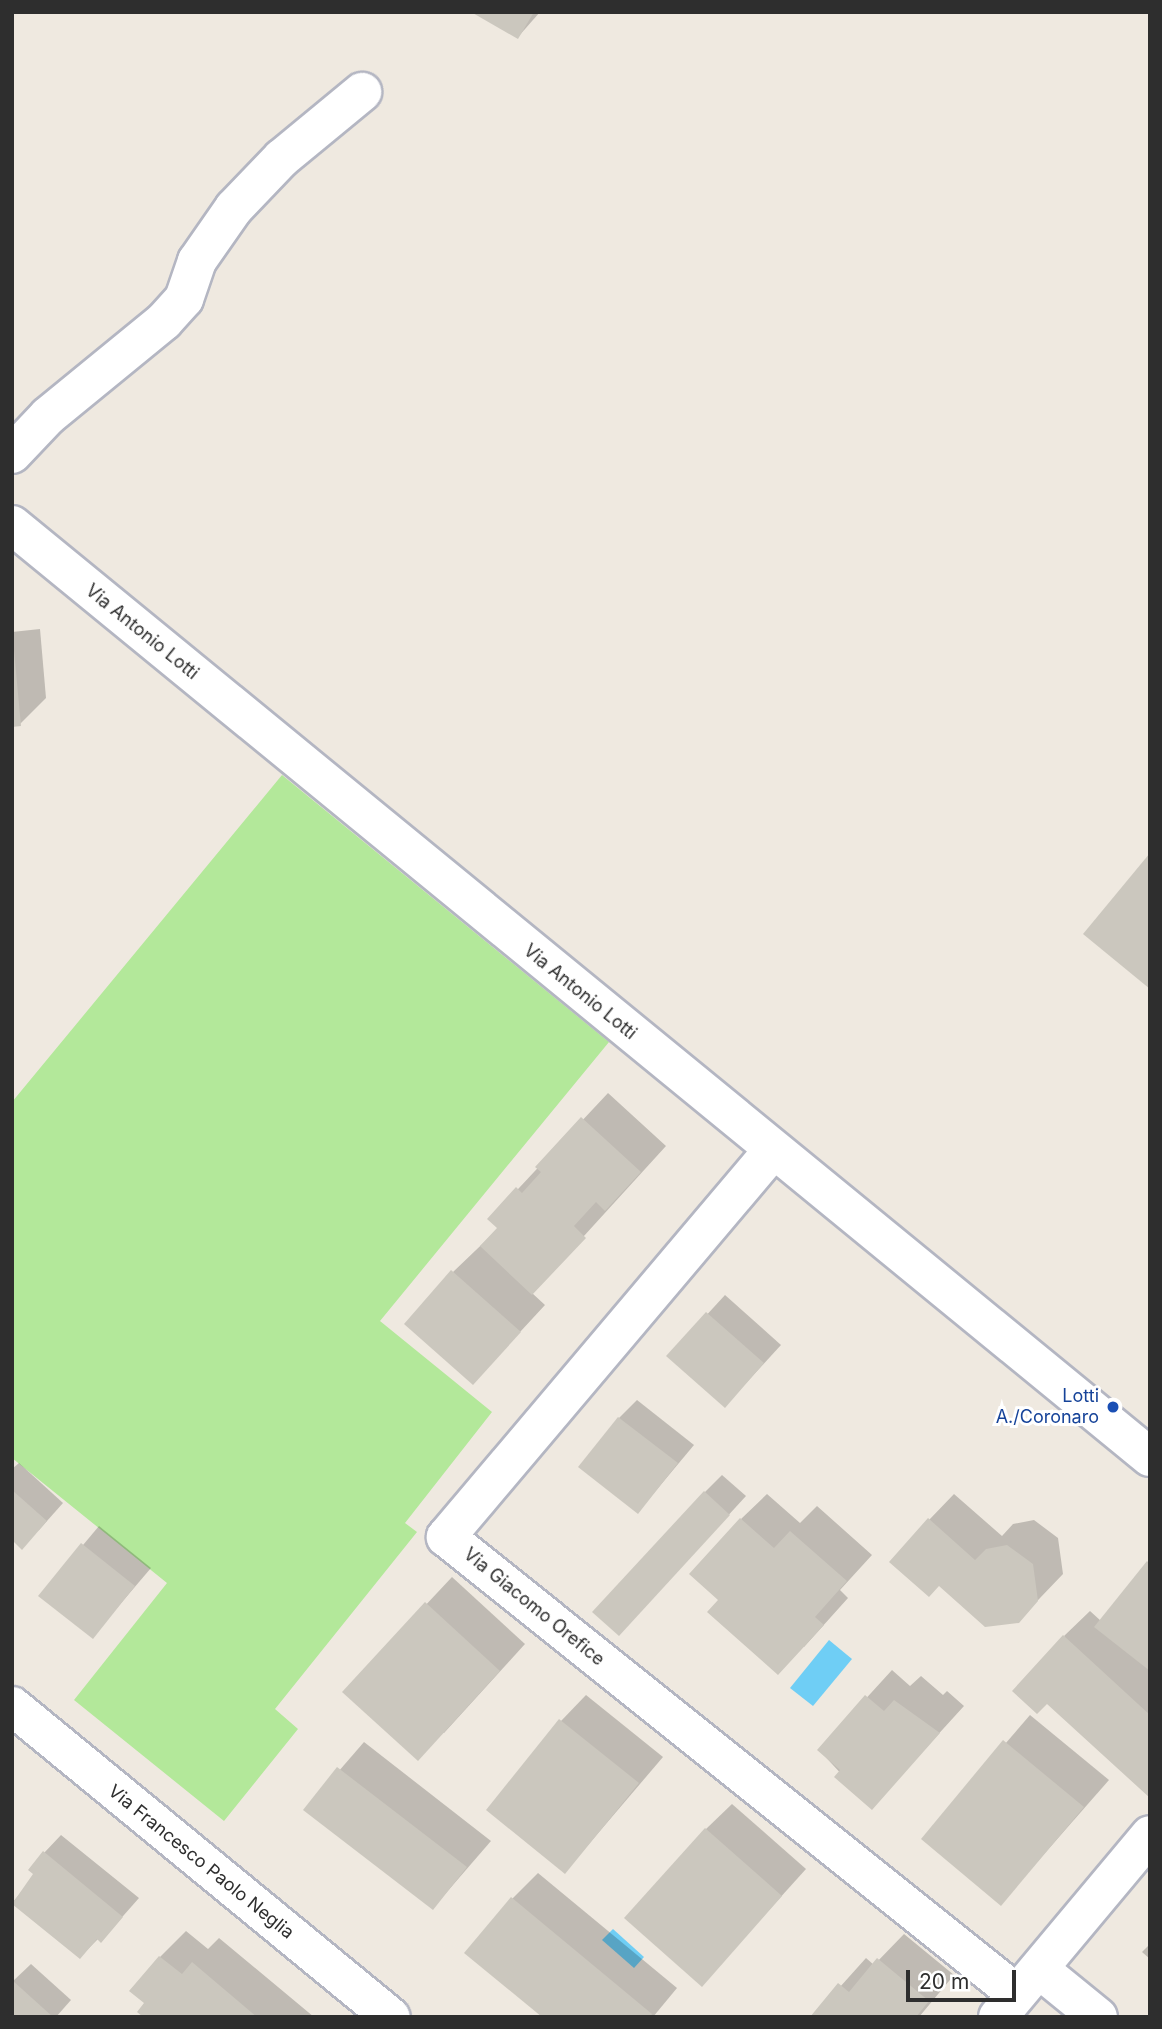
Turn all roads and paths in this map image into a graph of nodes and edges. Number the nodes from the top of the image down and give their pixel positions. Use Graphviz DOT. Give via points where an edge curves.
graph roads {
  1 [pos="362,92"];
  2 [pos="12,454"];
  3 [pos="12,525"];
  4 [pos="773,1150"];
  5 [pos="1150,1457"];
  6 [pos="12,1706"];
  7 [pos="1150,1835"];
  8 [pos="1018,1993"];
  9 [pos="391,2017"];
  10 [pos="1098,2017"];
  1 -- 2 [label="street" via="282,158 234,208 197,261 184,299 164,321 48,416"];
  3 -- 4 [label="street, Via Antonio Lotti"];
  4 -- 5 [label="street, Via Antonio Lotti"];
  4 -- 8 [label="street, Via Giacomo Orefice" via="446,1537"];
  6 -- 9 [label="street, Via Francesco Paolo Neglia"];
  7 -- 8 [label="street"];
  8 -- 10 [label="street"];
}
